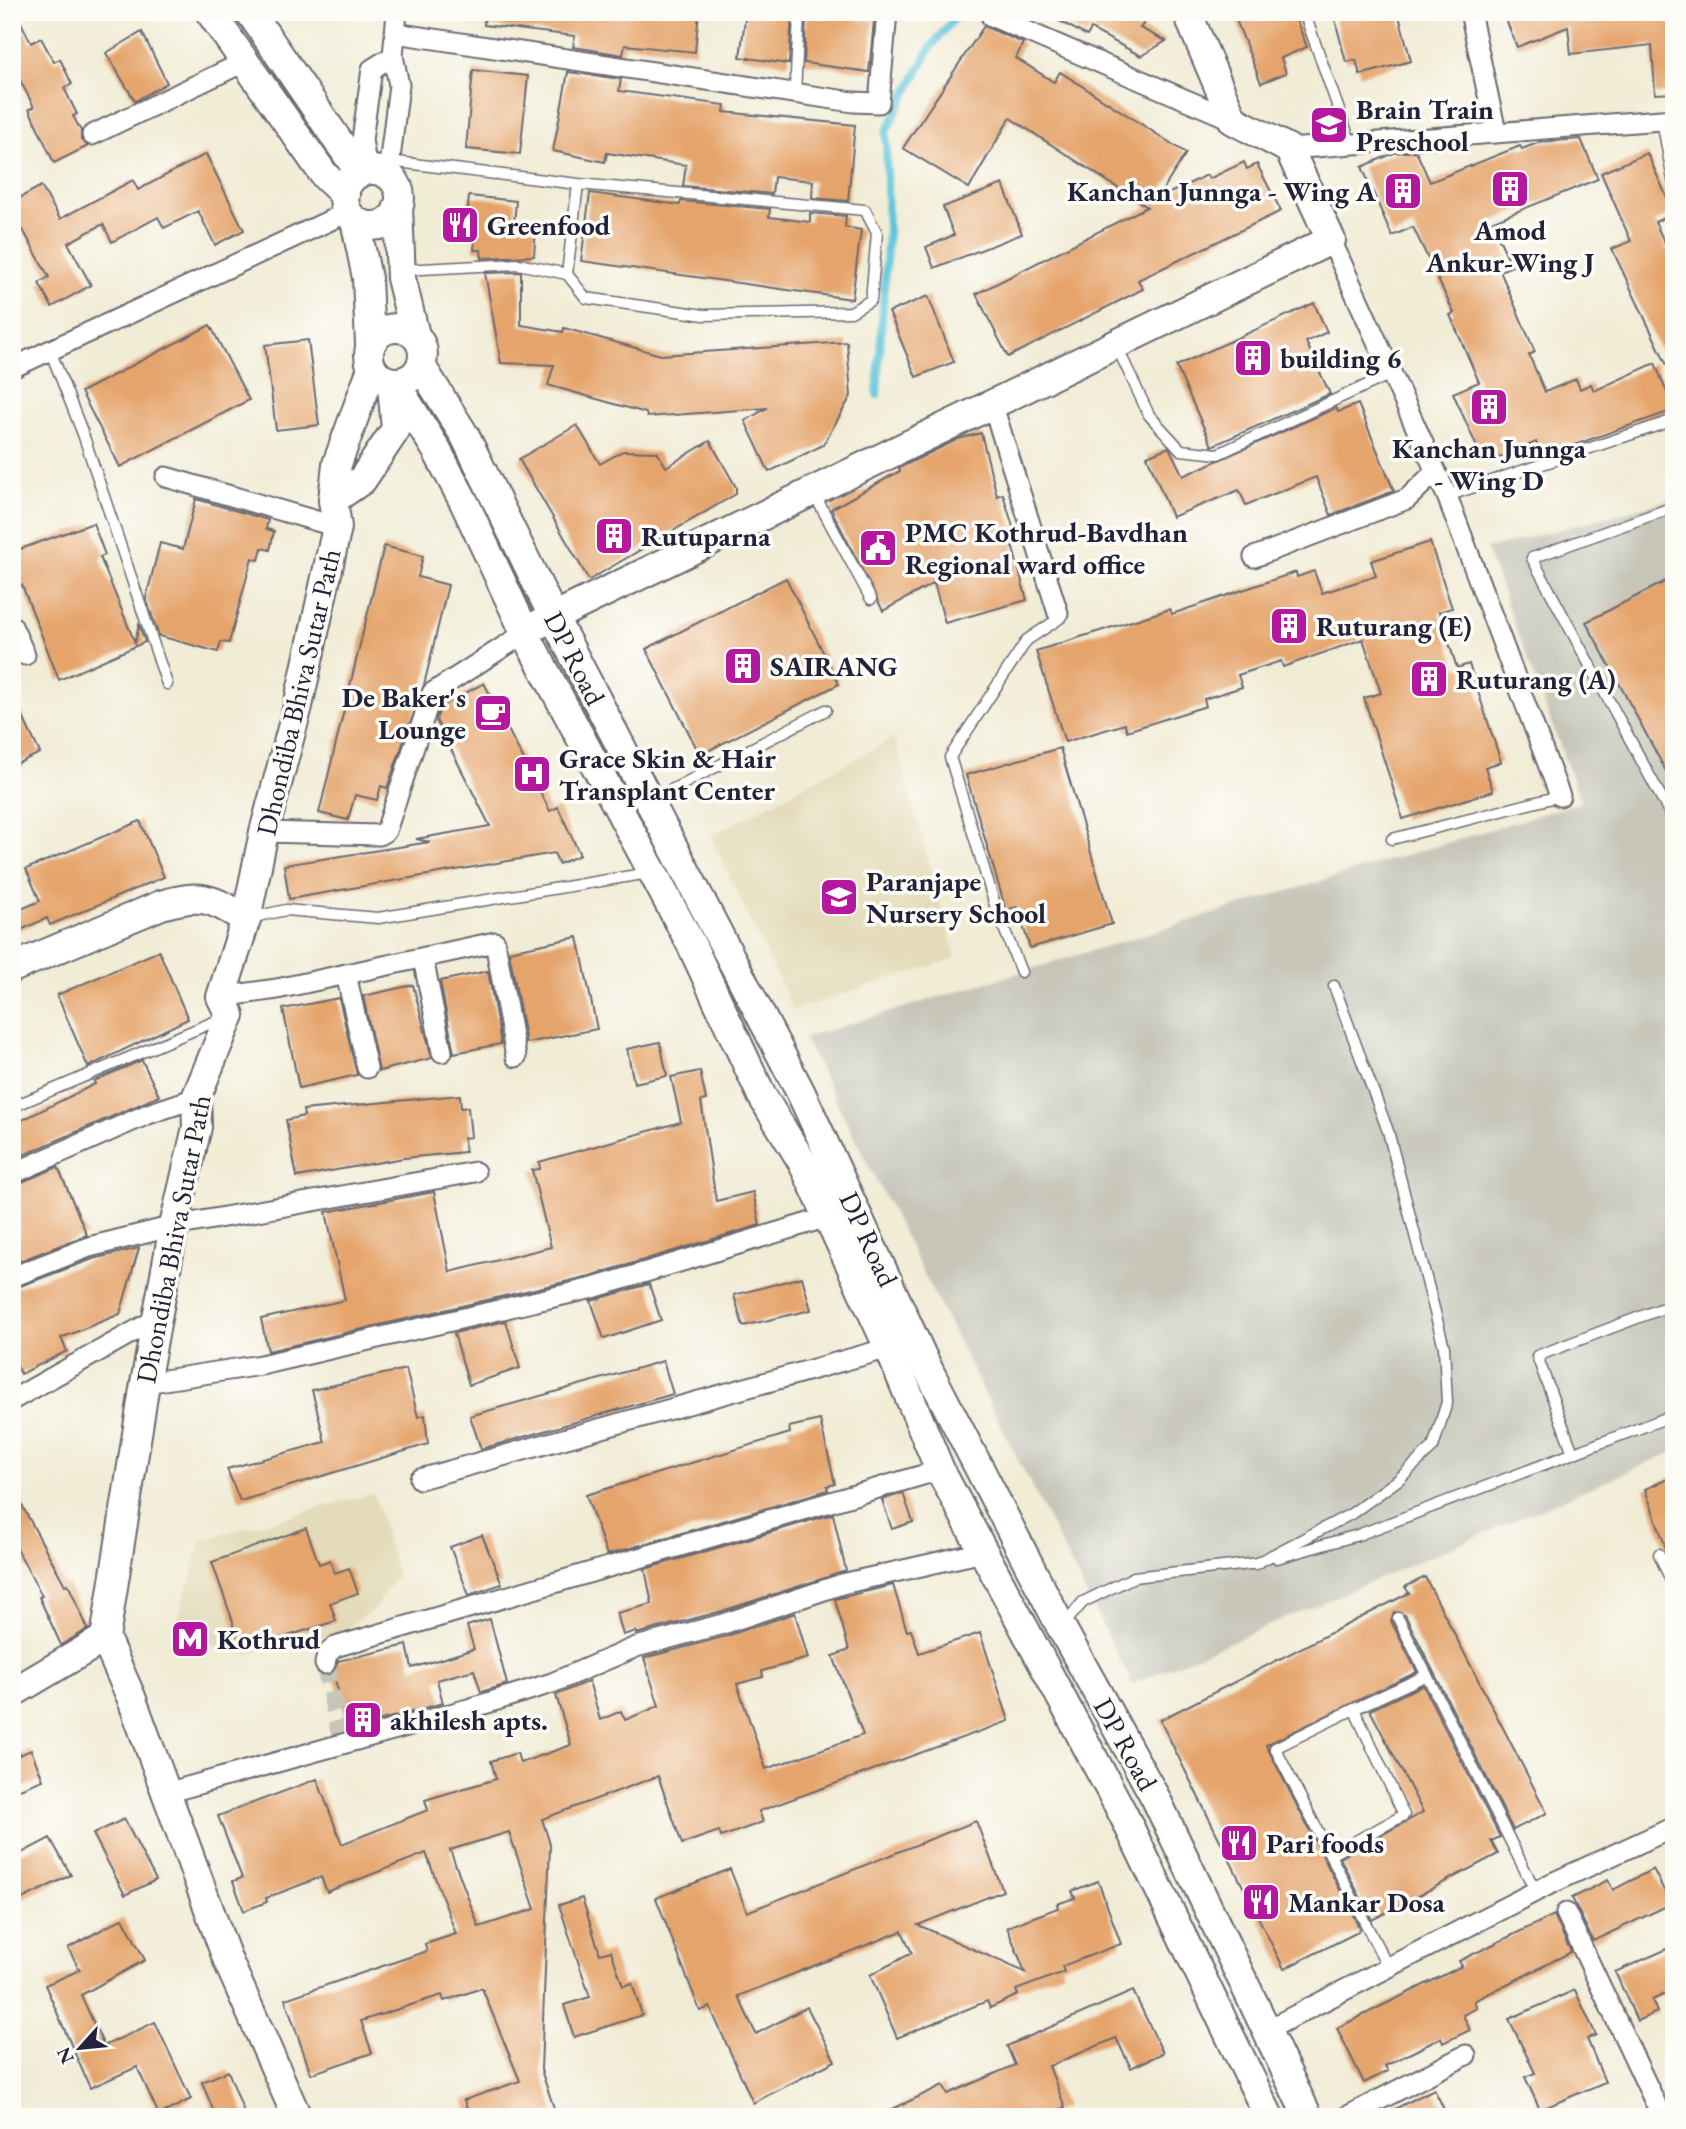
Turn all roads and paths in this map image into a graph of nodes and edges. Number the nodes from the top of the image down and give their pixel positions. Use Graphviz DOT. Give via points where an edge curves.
graph roads {
  1 [pos="210,12"];
  2 [pos="250,12"];
  3 [pos="397,12"];
  4 [pos="887,12"];
  5 [pos="1187,12"];
  6 [pos="1304,12"];
  7 [pos="1470,12"];
  8 [pos="799,16"];
  9 [pos="991,16"];
  10 [pos="395,33"];
  11 [pos="393,56"];
  12 [pos="244,62"];
  13 [pos="795,93"];
  14 [pos="1668,119"];
  15 [pos="1233,120"];
  16 [pos="1496,132"];
  17 [pos="92,135"];
  18 [pos="1351,144"];
  19 [pos="1289,149"];
  20 [pos="578,184"];
  21 [pos="364,186"];
  22 [pos="1674,186"];
  23 [pos="398,207"];
  24 [pos="1331,240"];
  25 [pos="401,270"];
  26 [pos="567,275"];
  27 [pos="415,335"];
  28 [pos="1115,344"];
  29 [pos="50,349"];
  30 [pos="421,366"];
  31 [pos="12,368"];
  32 [pos="382,369"];
  33 [pos="1391,374"];
  34 [pos="992,403"];
  35 [pos="1674,420"];
  36 [pos="1435,472"];
  37 [pos="166,477"];
  38 [pos="812,490"];
  39 [pos="1447,496"];
  40 [pos="1674,507"];
  41 [pos="335,513"];
  42 [pos="1254,557"];
  43 [pos="871,599"];
  44 [pos="1058,613"];
  45 [pos="553,616"];
  46 [pos="12,626"];
  47 [pos="525,633"];
  48 [pos="25,655"];
  49 [pos="167,684"];
  50 [pos="826,710"];
  51 [pos="1560,796"];
  52 [pos="649,801"];
  53 [pos="1674,821"];
  54 [pos="264,832"];
  55 [pos="1392,839"];
  56 [pos="653,872"];
  57 [pos="246,919"];
  58 [pos="423,958"];
  59 [pos="12,968"];
  60 [pos="1021,972"];
  61 [pos="346,974"];
  62 [pos="1334,986"];
  63 [pos="226,1006"];
  64 [pos="442,1052"];
  65 [pos="516,1057"];
  66 [pos="367,1068"];
  67 [pos="196,1098"];
  68 [pos="12,1108"];
  69 [pos="475,1172"];
  70 [pos="12,1174"];
  71 [pos="828,1217"];
  72 [pos="174,1226"];
  73 [pos="12,1277"];
  74 [pos="1674,1304"];
  75 [pos="158,1318"];
  76 [pos="889,1348"];
  77 [pos="145,1383"];
  78 [pos="12,1399"];
  79 [pos="1674,1415"];
  80 [pos="1573,1453"];
  81 [pos="940,1470"];
  82 [pos="420,1479"];
  83 [pos="983,1552"];
  84 [pos="1659,1554"];
  85 [pos="1255,1564"];
  86 [pos="1674,1587"];
  87 [pos="1398,1618"];
  88 [pos="1061,1627"];
  89 [pos="105,1638"];
  90 [pos="325,1664"];
  91 [pos="1427,1675"];
  92 [pos="12,1693"];
  93 [pos="1354,1709"];
  94 [pos="1674,1763"];
  95 [pos="1674,1774"];
  96 [pos="166,1793"];
  97 [pos="1674,1827"];
  98 [pos="1330,1855"];
  99 [pos="1536,1892"];
  100 [pos="1566,1913"];
  101 [pos="1388,1968"];
  102 [pos="1267,2030"];
  103 [pos="1465,2055"];
  104 [pos="1265,2116"];
  105 [pos="298,2117"];
  106 [pos="1308,2117"];
  107 [pos="1346,2117"];
  108 [pos="1662,2117"];
  1 -- 12 [label="main road"];
  2 -- 21 [label="main road"];
  3 -- 10 [label="street"];
  4 -- 13 [label="street" via="879,103"];
  5 -- 15 [label="main road"];
  6 -- 18 [label="lane"];
  7 -- 16 [label="street"];
  8 -- 13 [label="lane"];
  9 -- 15 [label="street"];
  10 -- 11 [label="street"];
  10 -- 13 [label="street"];
  11 -- 21 [label="street" via="399,85"];
  11 -- 21 [label="street" via="372,69 362,140"];
  12 -- 17 [label="street"];
  12 -- 21 [label="main road" via="325,176"];
  14 -- 16 [label="street"];
  14 -- 22 [label="lane"];
  15 -- 19 [label="main road"];
  16 -- 18 [label="street"];
  18 -- 19 [label="street"];
  19 -- 24 [label="main road"];
  20 -- 21 [label="lane"];
  20 -- 26 [label="lane"];
  20 -- 26 [label="lane" via="865,210 877,233 871,300 851,312 704,315 586,298"];
  21 -- 23 [label="main road" via="398,189"];
  21 -- 23 [label="main road" via="363,224 380,225 395,215"];
  21 -- 29 [label="street"];
  21 -- 32 [label="main road" via="366,278"];
  23 -- 25 [label="main road"];
  24 -- 28 [label="main road"];
  24 -- 33 [label="street"];
  25 -- 26 [label="lane" via="519,264"];
  25 -- 27 [label="main road"];
  27 -- 30 [label="main road" via="423,355"];
  27 -- 32 [label="main road" via="396,327 376,335"];
  28 -- 33 [label="lane" via="1149,415 1181,450 1193,452 1218,454"];
  28 -- 34 [label="main road"];
  29 -- 31 [label="street"];
  29 -- 49 [label="lane"];
  30 -- 32 [label="main road" via="415,375"];
  30 -- 45 [label="main road, DP Road" via="465,436"];
  32 -- 41 [label="main road, Dhondiba Bhiva Sutar Path" via="337,464"];
  32 -- 41 [label="main road" via="396,429"];
  32 -- 47 [label="main road, DP Road" via="436,449"];
  33 -- 36 [label="street"];
  34 -- 38 [label="main road"];
  34 -- 44 [label="street"];
  35 -- 39 [label="lane"];
  36 -- 39 [label="street"];
  36 -- 42 [label="street" via="1407,499"];
  37 -- 41 [label="street"];
  38 -- 43 [label="lane"];
  38 -- 45 [label="main road"];
  39 -- 51 [label="street"];
  40 -- 53 [label="lane" via="1532,558"];
  41 -- 54 [label="main road, Dhondiba Bhiva Sutar Path" via="298,706"];
  44 -- 60 [label="lane" via="1060,618 1027,640 950,757 995,905"];
  45 -- 47 [label="main road"];
  45 -- 52 [label="main road, DP Road"];
  46 -- 48 [label="street"];
  47 -- 54 [label="street" via="432,693 386,831 379,835"];
  47 -- 56 [label="main road, DP Road"];
  50 -- 52 [label="lane"];
  51 -- 55 [label="lane"];
  52 -- 88 [label="main road, DP Road" via="801,1093 927,1367"];
  54 -- 57 [label="main road, Dhondiba Bhiva Sutar Path"];
  56 -- 57 [label="lane" via="378,918 286,910"];
  56 -- 71 [label="main road, DP Road" via="762,1096 803,1163"];
  57 -- 59 [label="main road" via="212,899 186,898"];
  57 -- 63 [label="main road, Dhondiba Bhiva Sutar Path"];
  58 -- 61 [label="street"];
  58 -- 64 [label="street"];
  58 -- 65 [label="street" via="495,942"];
  61 -- 63 [label="street"];
  61 -- 66 [label="street"];
  62 -- 85 [label="lane" via="1388,1131 1444,1347 1447,1402 1433,1447 1398,1480 1351,1514"];
  63 -- 67 [label="main road, Dhondiba Bhiva Sutar Path"];
  63 -- 68 [label="lane"];
  67 -- 70 [label="street" via="148,1114"];
  67 -- 72 [label="main road, Dhondiba Bhiva Sutar Path" via="197,1127"];
  69 -- 72 [label="street"];
  71 -- 76 [label="main road, DP Road"];
  71 -- 77 [label="street" via="593,1288 261,1365"];
  72 -- 73 [label="street" via="89,1247"];
  72 -- 75 [label="main road, Dhondiba Bhiva Sutar Path"];
  74 -- 80 [label="lane" via="1537,1356"];
  75 -- 77 [label="main road, Dhondiba Bhiva Sutar Path"];
  75 -- 78 [label="street"];
  76 -- 81 [label="main road, DP Road"];
  76 -- 82 [label="street"];
  77 -- 89 [label="main road, Dhondiba Bhiva Sutar Path"];
  79 -- 80 [label="lane"];
  80 -- 85 [label="lane" via="1358,1535"];
  81 -- 83 [label="main road, DP Road"];
  81 -- 90 [label="street" via="335,1647"];
  83 -- 96 [label="street" via="842,1584 636,1647 552,1683"];
  83 -- 104 [label="main road, DP Road" via="1123,1814"];
  84 -- 86 [label="lane"];
  85 -- 88 [label="lane" via="1134,1577 1083,1602"];
  87 -- 91 [label="lane"];
  88 -- 102 [label="main road, DP Road" via="1155,1797"];
  89 -- 92 [label="main road"];
  89 -- 96 [label="main road"];
  91 -- 93 [label="lane"];
  91 -- 99 [label="lane"];
  93 -- 98 [label="lane" via="1404,1815"];
  93 -- 98 [label="lane" via="1275,1748"];
  94 -- 95 [label="lane"];
  96 -- 105 [label="main road" via="228,1961"];
  97 -- 99 [label="street"];
  98 -- 101 [label="lane"];
  99 -- 101 [label="street"];
  100 -- 108 [label="street"];
  101 -- 102 [label="street"];
  102 -- 106 [label="main road, DP Road"];
  103 -- 107 [label="street"];
}
